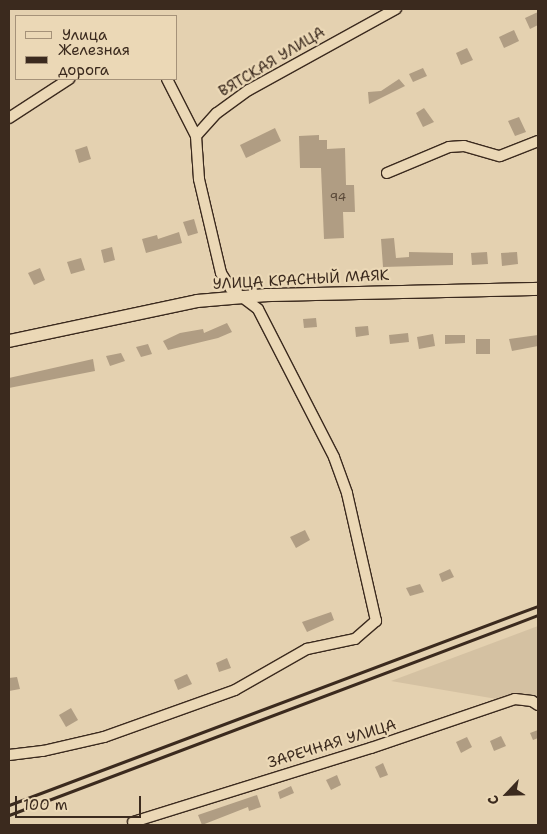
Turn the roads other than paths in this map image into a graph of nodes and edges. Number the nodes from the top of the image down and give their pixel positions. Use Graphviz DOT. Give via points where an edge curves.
graph roads {
  1 [pos="396,9"];
  2 [pos="67,80"];
  3 [pos="168,80"];
  4 [pos="9,118"];
  5 [pos="196,136"];
  6 [pos="538,141"];
  7 [pos="386,173"];
  8 [pos="538,289"];
  9 [pos="240,297"];
  10 [pos="9,341"];
  11 [pos="538,706"];
  12 [pos="9,755"];
  13 [pos="133,822"];
  1 -- 5 [label="street, ВЯТСКАЯ УЛИЦА" via="249,90 218,113"];
  2 -- 4 [label="street"];
  3 -- 5 [label="street"];
  5 -- 9 [label="street" via="200,179 222,274"];
  6 -- 7 [label="street" via="500,156 464,146 449,147"];
  8 -- 9 [label="street, УЛИЦА КРАСНЫЙ МАЯК"];
  9 -- 10 [label="street, УЛИЦА КРАСНЫЙ МАЯК" via="116,316"];
  9 -- 12 [label="street" via="258,309 334,457 347,493 376,621 354,639 308,649 218,696 104,737"];
  11 -- 13 [label="street, ЗАРЕЧНАЯ УЛИЦА" via="532,701 515,699 371,748"];
}
